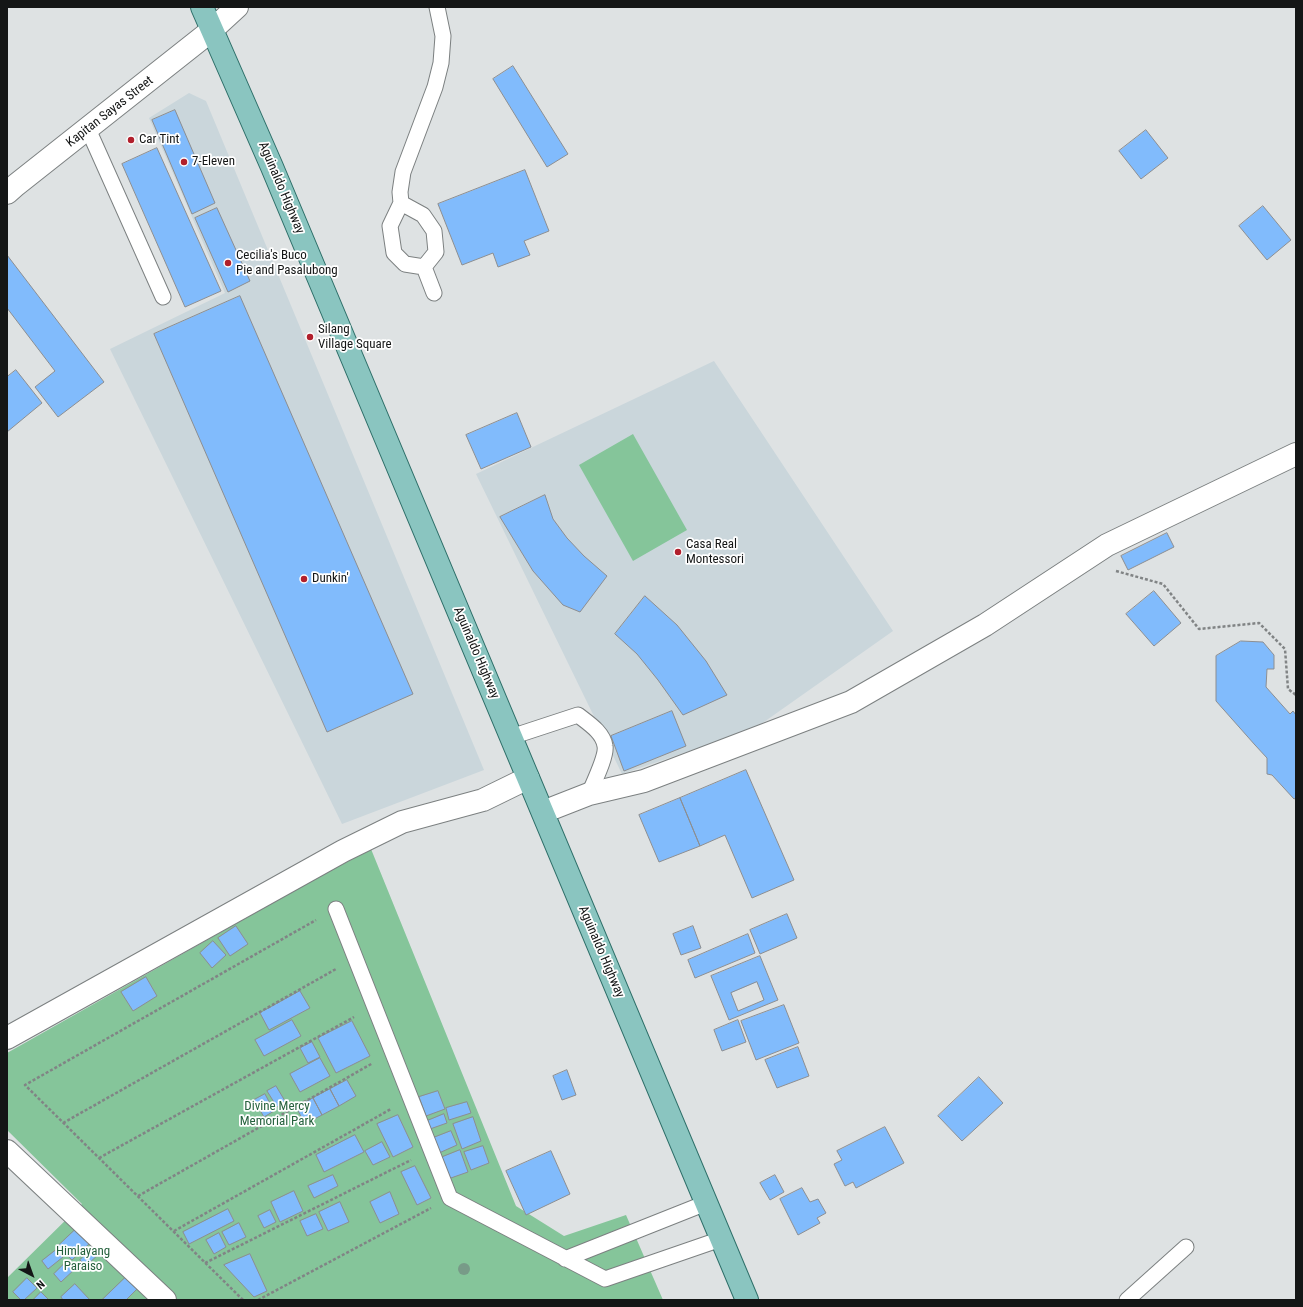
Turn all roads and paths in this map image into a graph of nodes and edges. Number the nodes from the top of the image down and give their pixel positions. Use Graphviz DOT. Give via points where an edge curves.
graph roads {
  1 [pos="202,7"];
  2 [pos="237,7"];
  3 [pos="437,7"];
  4 [pos="212,30"];
  5 [pos="88,129"];
  6 [pos="7,193"];
  7 [pos="401,204"];
  8 [pos="424,267"];
  9 [pos="434,293"];
  10 [pos="163,296"];
  11 [pos="1296,454"];
  12 [pos="1082,562"];
  13 [pos="1296,695"];
  14 [pos="511,737"];
  15 [pos="528,778"];
  16 [pos="589,794"];
  17 [pos="542,812"];
  18 [pos="336,909"];
  19 [pos="355,958"];
  20 [pos="374,1006"];
  21 [pos="7,1038"];
  22 [pos="392,1052"];
  23 [pos="410,1098"];
  24 [pos="63,1122"];
  25 [pos="431,1150"];
  26 [pos="7,1151"];
  27 [pos="99,1158"];
  28 [pos="138,1196"];
  29 [pos="450,1198"];
  30 [pos="706,1203"];
  31 [pos="174,1231"];
  32 [pos="721,1239"];
  33 [pos="1186,1247"];
  34 [pos="565,1259"];
  35 [pos="205,1263"];
  36 [pos="165,1300"];
  37 [pos="243,1300"];
  38 [pos="258,1300"];
  39 [pos="747,1300"];
  40 [pos="1127,1300"];
  1 -- 4 [label="main road, Aguinaldo Highway"];
  2 -- 4 [label="street, Kapitan Sayas Street"];
  3 -- 7 [label="lane" via="443,36 441,63 435,87 403,172"];
  4 -- 5 [label="street, Kapitan Sayas Street"];
  4 -- 14 [label="main road, Aguinaldo Highway" via="281,188"];
  5 -- 6 [label="street, Kapitan Sayas Street"];
  5 -- 10 [label="lane"];
  7 -- 8 [label="lane" via="423,215 434,231 436,252"];
  7 -- 8 [label="lane" via="390,226 394,253 405,264"];
  8 -- 9 [label="lane"];
  11 -- 12 [label="street" via="1107,545"];
  12 -- 13 [label="path" via="1163,584 1199,629 1259,623 1285,649 1288,689"];
  12 -- 16 [label="street" via="985,625 850,702 644,780"];
  14 -- 15 [label="main road, Aguinaldo Highway"];
  14 -- 16 [label="lane" via="578,715 591,725 605,746 603,759"];
  15 -- 17 [label="main road, Aguinaldo Highway"];
  15 -- 21 [label="street" via="483,800 402,822 343,851"];
  16 -- 17 [label="street"];
  17 -- 30 [label="main road, Aguinaldo Highway"];
  18 -- 19 [label="lane"];
  18 -- 24 [label="path" via="25,1085"];
  19 -- 20 [label="lane"];
  19 -- 24 [label="path"];
  20 -- 22 [label="lane"];
  20 -- 27 [label="path"];
  22 -- 23 [label="lane"];
  22 -- 28 [label="path"];
  23 -- 25 [label="lane"];
  23 -- 31 [label="path"];
  24 -- 27 [label="path"];
  25 -- 29 [label="lane"];
  25 -- 35 [label="path"];
  26 -- 36 [label="street"];
  27 -- 28 [label="path"];
  28 -- 31 [label="path"];
  29 -- 34 [label="lane"];
  29 -- 38 [label="path"];
  30 -- 32 [label="main road, Aguinaldo Highway"];
  30 -- 34 [label="lane"];
  31 -- 35 [label="path"];
  32 -- 34 [label="lane" via="605,1280"];
  32 -- 39 [label="main road, Aguinaldo Highway"];
  33 -- 40 [label="lane"];
  35 -- 37 [label="path"];
}
